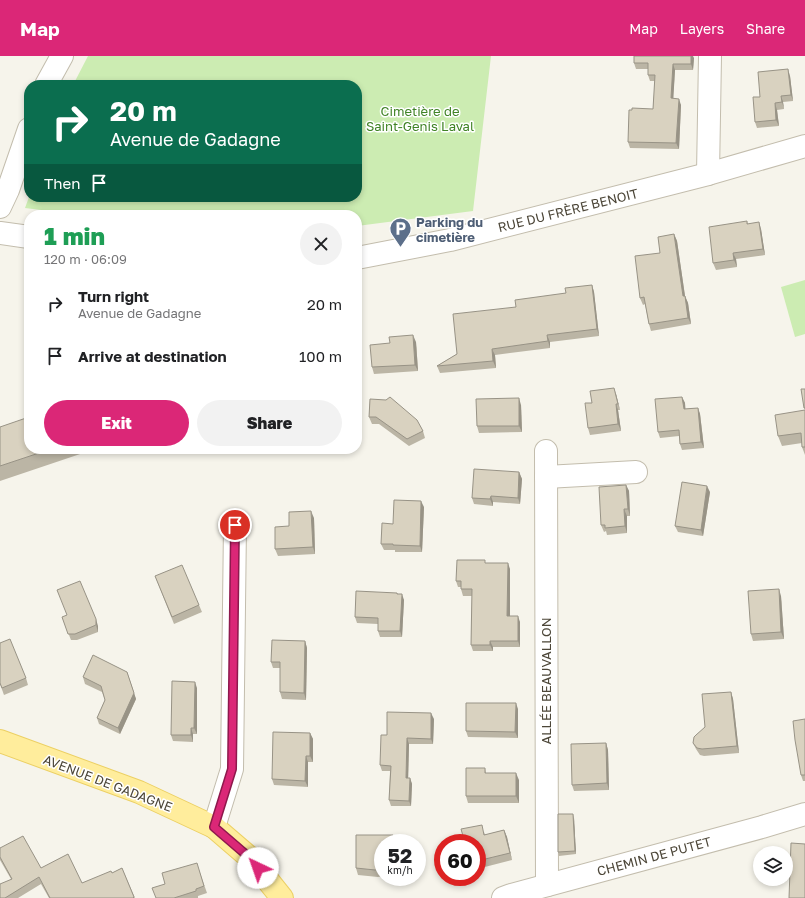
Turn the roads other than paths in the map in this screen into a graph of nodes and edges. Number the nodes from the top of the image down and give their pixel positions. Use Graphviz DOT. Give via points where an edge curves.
graph roads {
  1 [pos="62,56"];
  2 [pos="710,56"];
  3 [pos="49,80"];
  4 [pos="24,144"];
  5 [pos="805,146"];
  6 [pos="708,174"];
  7 [pos="0,207"];
  8 [pos="0,233"];
  9 [pos="24,236"];
  10 [pos="362,257"];
  11 [pos="546,451"];
  12 [pos="636,472"];
  13 [pos="546,477"];
  14 [pos="235,525"];
  15 [pos="0,741"];
  16 [pos="805,814"];
  17 [pos="214,827"];
  18 [pos="547,885"];
  19 [pos="282,898"];
  20 [pos="503,898"];
  1 -- 3 [label="street"];
  2 -- 6 [label="street"];
  4 -- 7 [label="street"];
  5 -- 6 [label="street, RUE DU FRÈRE BENOIT"];
  6 -- 10 [label="street, RUE DU FRÈRE BENOIT" via="450,240"];
  8 -- 9 [label="street"];
  11 -- 13 [label="street, ALLÉE BEAUVALLON"];
  12 -- 13 [label="street"];
  13 -- 18 [label="street, ALLÉE BEAUVALLON"];
  14 -- 17 [label="street" via="232,769"];
  15 -- 17 [label="main road, AVENUE DE GADAGNE" via="139,792"];
  16 -- 18 [label="street, CHEMIN DE PUTET"];
  17 -- 19 [label="main road, AVENUE DE GADAGNE" via="250,858"];
  18 -- 20 [label="street, CHEMIN DE PUTET"];
}
